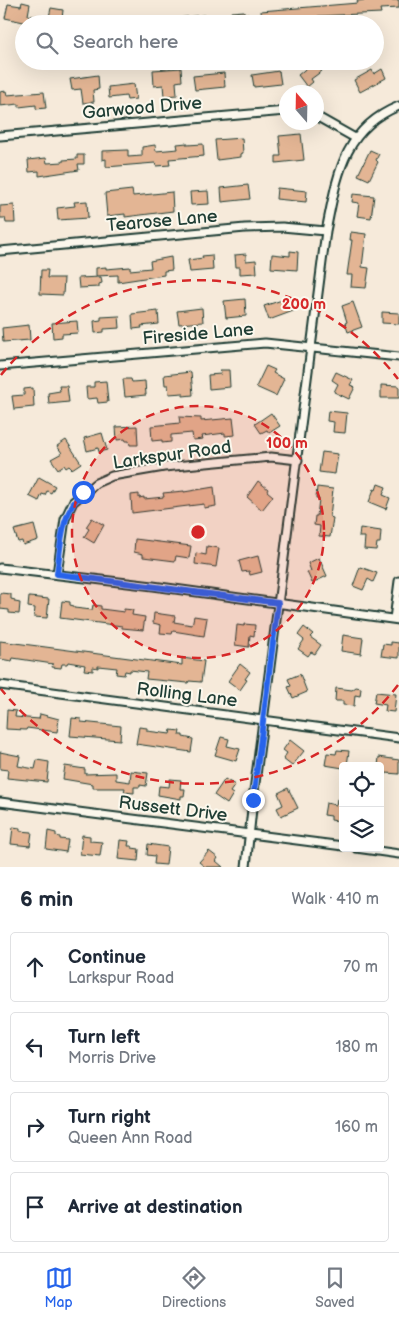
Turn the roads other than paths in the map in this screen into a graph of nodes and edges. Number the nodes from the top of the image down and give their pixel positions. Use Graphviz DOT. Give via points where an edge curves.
graph roads {
  1 [pos="399,106"];
  2 [pos="279,112"];
  3 [pos="324,121"];
  4 [pos="0,136"];
  5 [pos="355,138"];
  6 [pos="326,231"];
  7 [pos="0,251"];
  8 [pos="311,348"];
  9 [pos="399,357"];
  10 [pos="0,366"];
  11 [pos="298,460"];
  12 [pos="0,568"];
  13 [pos="57,574"];
  14 [pos="399,581"];
  15 [pos="278,603"];
  16 [pos="397,620"];
  17 [pos="0,685"];
  18 [pos="263,720"];
  19 [pos="399,738"];
  20 [pos="0,802"];
  21 [pos="249,834"];
  22 [pos="339,845"];
  23 [pos="384,852"];
  24 [pos="399,854"];
  25 [pos="246,867"];
  1 -- 5 [label="street" via="365,126"];
  2 -- 4 [label="street, Garwood Drive"];
  3 -- 5 [label="street"];
  5 -- 6 [label="street" via="348,148 339,176"];
  6 -- 7 [label="street, Tearose Lane" via="244,228"];
  6 -- 8 [label="street"];
  8 -- 9 [label="street, Fireside Lane"];
  8 -- 10 [label="street, Fireside Lane" via="265,343"];
  8 -- 11 [label="street"];
  11 -- 13 [label="street, Larkspur Road" via="272,457 164,467 112,476 96,483 73,502 65,519"];
  11 -- 15 [label="street"];
  12 -- 13 [label="street"];
  13 -- 15 [label="street"];
  14 -- 16 [label="street"];
  15 -- 16 [label="street"];
  15 -- 18 [label="street"];
  17 -- 18 [label="street, Rolling Lane"];
  18 -- 19 [label="street, Rolling Lane"];
  18 -- 21 [label="street"];
  20 -- 21 [label="street, Russett Drive"];
  21 -- 22 [label="street, Russett Drive"];
  21 -- 25 [label="street"];
  23 -- 24 [label="street"];
}
